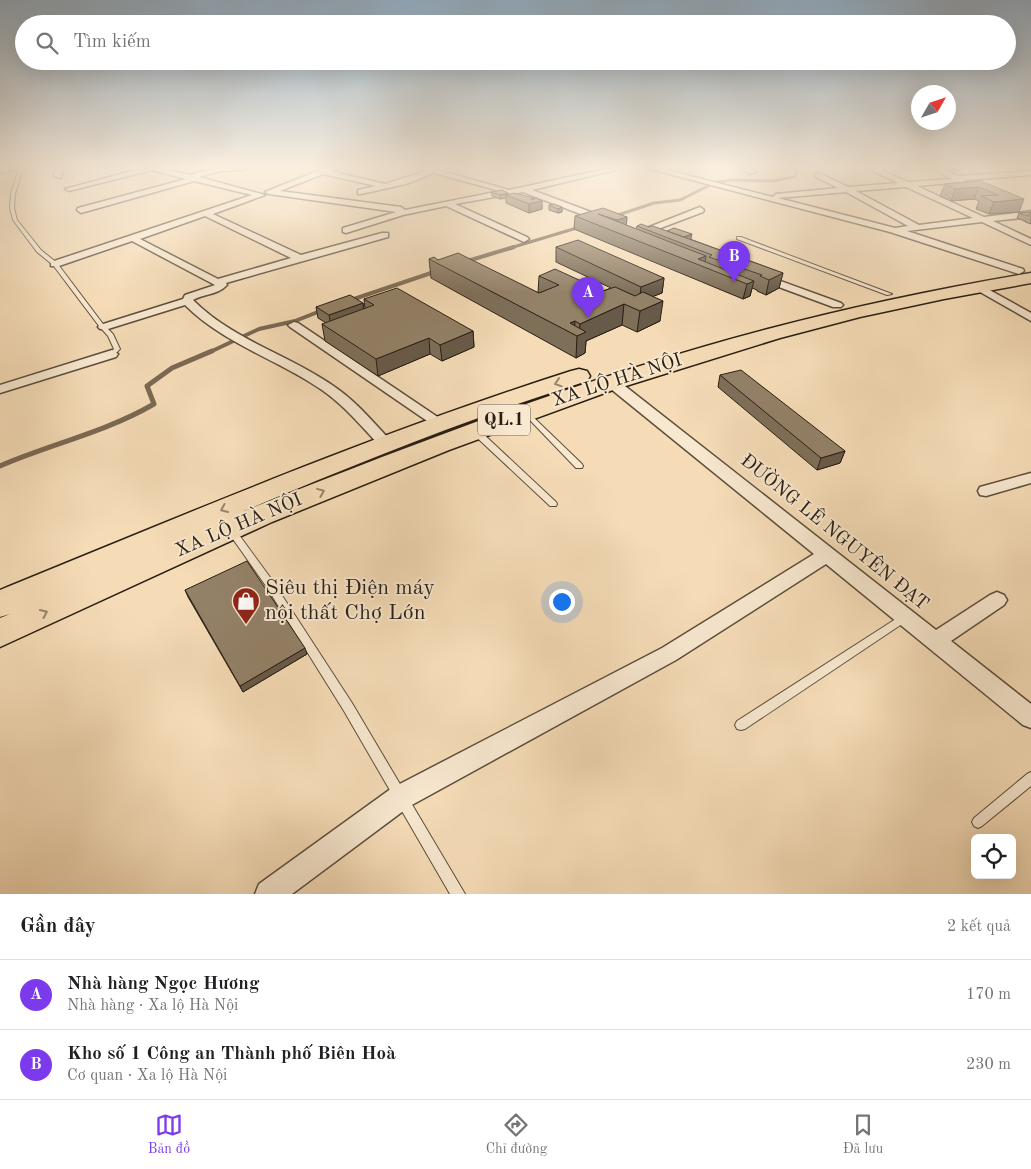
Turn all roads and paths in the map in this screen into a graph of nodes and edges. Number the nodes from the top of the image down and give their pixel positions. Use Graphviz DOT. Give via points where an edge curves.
graph roads {
  1 [pos="13,210"];
  2 [pos="219,210"];
  3 [pos="392,210"];
  4 [pos="419,210"];
  5 [pos="461,210"];
  6 [pos="577,210"];
  7 [pos="700,210"];
  8 [pos="815,210"];
  9 [pos="883,210"];
  10 [pos="959,210"];
  11 [pos="410,212"];
  12 [pos="1031,212"];
  13 [pos="207,214"];
  14 [pos="979,219"];
  15 [pos="613,223"];
  16 [pos="915,226"];
  17 [pos="346,230"];
  18 [pos="893,230"];
  19 [pos="385,235"];
  20 [pos="132,238"];
  21 [pos="739,238"];
  22 [pos="524,239"];
  23 [pos="657,240"];
  24 [pos="1031,242"];
  25 [pos="299,258"];
  26 [pos="56,264"];
  27 [pos="747,272"];
  28 [pos="1027,272"];
  29 [pos="218,282"];
  30 [pos="977,286"];
  31 [pos="889,294"];
  32 [pos="187,301"];
  33 [pos="838,305"];
  34 [pos="1031,318"];
  35 [pos="294,325"];
  36 [pos="104,327"];
  37 [pos="112,354"];
  38 [pos="608,375"];
  39 [pos="0,389"];
  40 [pos="525,412"];
  41 [pos="438,422"];
  42 [pos="474,430"];
  43 [pos="385,443"];
  44 [pos="579,466"];
  45 [pos="1031,478"];
  46 [pos="986,491"];
  47 [pos="552,504"];
  48 [pos="230,528"];
  49 [pos="826,555"];
  50 [pos="996,600"];
  51 [pos="0,604"];
  52 [pos="905,617"];
  53 [pos="0,633"];
  54 [pos="934,641"];
  55 [pos="1031,718"];
  56 [pos="741,725"];
  57 [pos="1031,778"];
  58 [pos="401,797"];
  59 [pos="978,822"];
  60 [pos="269,894"];
  61 [pos="458,894"];
  1 -- 26 [label="lane" via="16,220 39,251"];
  2 -- 13 [label="street"];
  3 -- 11 [label="street"];
  4 -- 11 [label="street"];
  5 -- 22 [label="street"];
  6 -- 15 [label="street"];
  7 -- 23 [label="street" via="636,232"];
  8 -- 18 [label="street"];
  9 -- 16 [label="street"];
  10 -- 14 [label="street"];
  11 -- 17 [label="street"];
  12 -- 14 [label="street"];
  13 -- 20 [label="street"];
  13 -- 25 [label="street"];
  14 -- 16 [label="street"];
  14 -- 24 [label="street"];
  16 -- 18 [label="street"];
  18 -- 28 [label="street"];
  19 -- 25 [label="street"];
  20 -- 26 [label="street"];
  20 -- 29 [label="street"];
  21 -- 31 [label="lane"];
  25 -- 29 [label="street"];
  26 -- 36 [label="lane"];
  27 -- 33 [label="street"];
  28 -- 30 [label="highway, XA LỘ HÀ NỘI / QL.1"];
  28 -- 31 [label="highway"];
  29 -- 32 [label="street" via="222,285 220,287 190,297"];
  30 -- 34 [label="street"];
  30 -- 38 [label="highway, XA LỘ HÀ NỘI / QL.1" via="840,315"];
  31 -- 33 [label="highway"];
  32 -- 36 [label="street"];
  32 -- 43 [label="street" via="215,325 329,388"];
  33 -- 38 [label="highway" via="707,338"];
  35 -- 41 [label="street"];
  36 -- 37 [label="lane" via="115,342 117,350"];
  37 -- 39 [label="street"];
  38 -- 40 [label="highway, XA LỘ HÀ NỘI / QL.1"];
  38 -- 41 [label="highway, XA LỘ HÀ NỘI / QL.1, one-way"];
  38 -- 49 [label="street, ĐƯỜNG LÊ NGUYÊN ĐẠT"];
  40 -- 42 [label="highway, XA LỘ HÀ NỘI / QL.1"];
  40 -- 44 [label="lane"];
  41 -- 43 [label="highway, XA LỘ HÀ NỘI / QL.1"];
  42 -- 47 [label="lane"];
  48 -- 42 [label="highway, XA LỘ HÀ NỘI / QL.1, one-way"];
  43 -- 51 [label="highway, XA LỘ HÀ NỘI / QL.1, one-way"];
  45 -- 46 [label="street"];
  53 -- 48 [label="highway, XA LỘ HÀ NỘI / QL.1, one-way"];
  48 -- 58 [label="lane" via="348,707"];
  49 -- 52 [label="street, ĐƯỜNG LÊ NGUYÊN ĐẠT"];
  49 -- 58 [label="street" via="669,654"];
  50 -- 54 [label="street"];
  52 -- 54 [label="street, ĐƯỜNG LÊ NGUYÊN ĐẠT"];
  52 -- 56 [label="lane"];
  54 -- 55 [label="street, ĐƯỜNG LÊ NGUYÊN ĐẠT"];
  57 -- 59 [label="lane"];
  58 -- 60 [label="street"];
  58 -- 61 [label="lane"];
}
